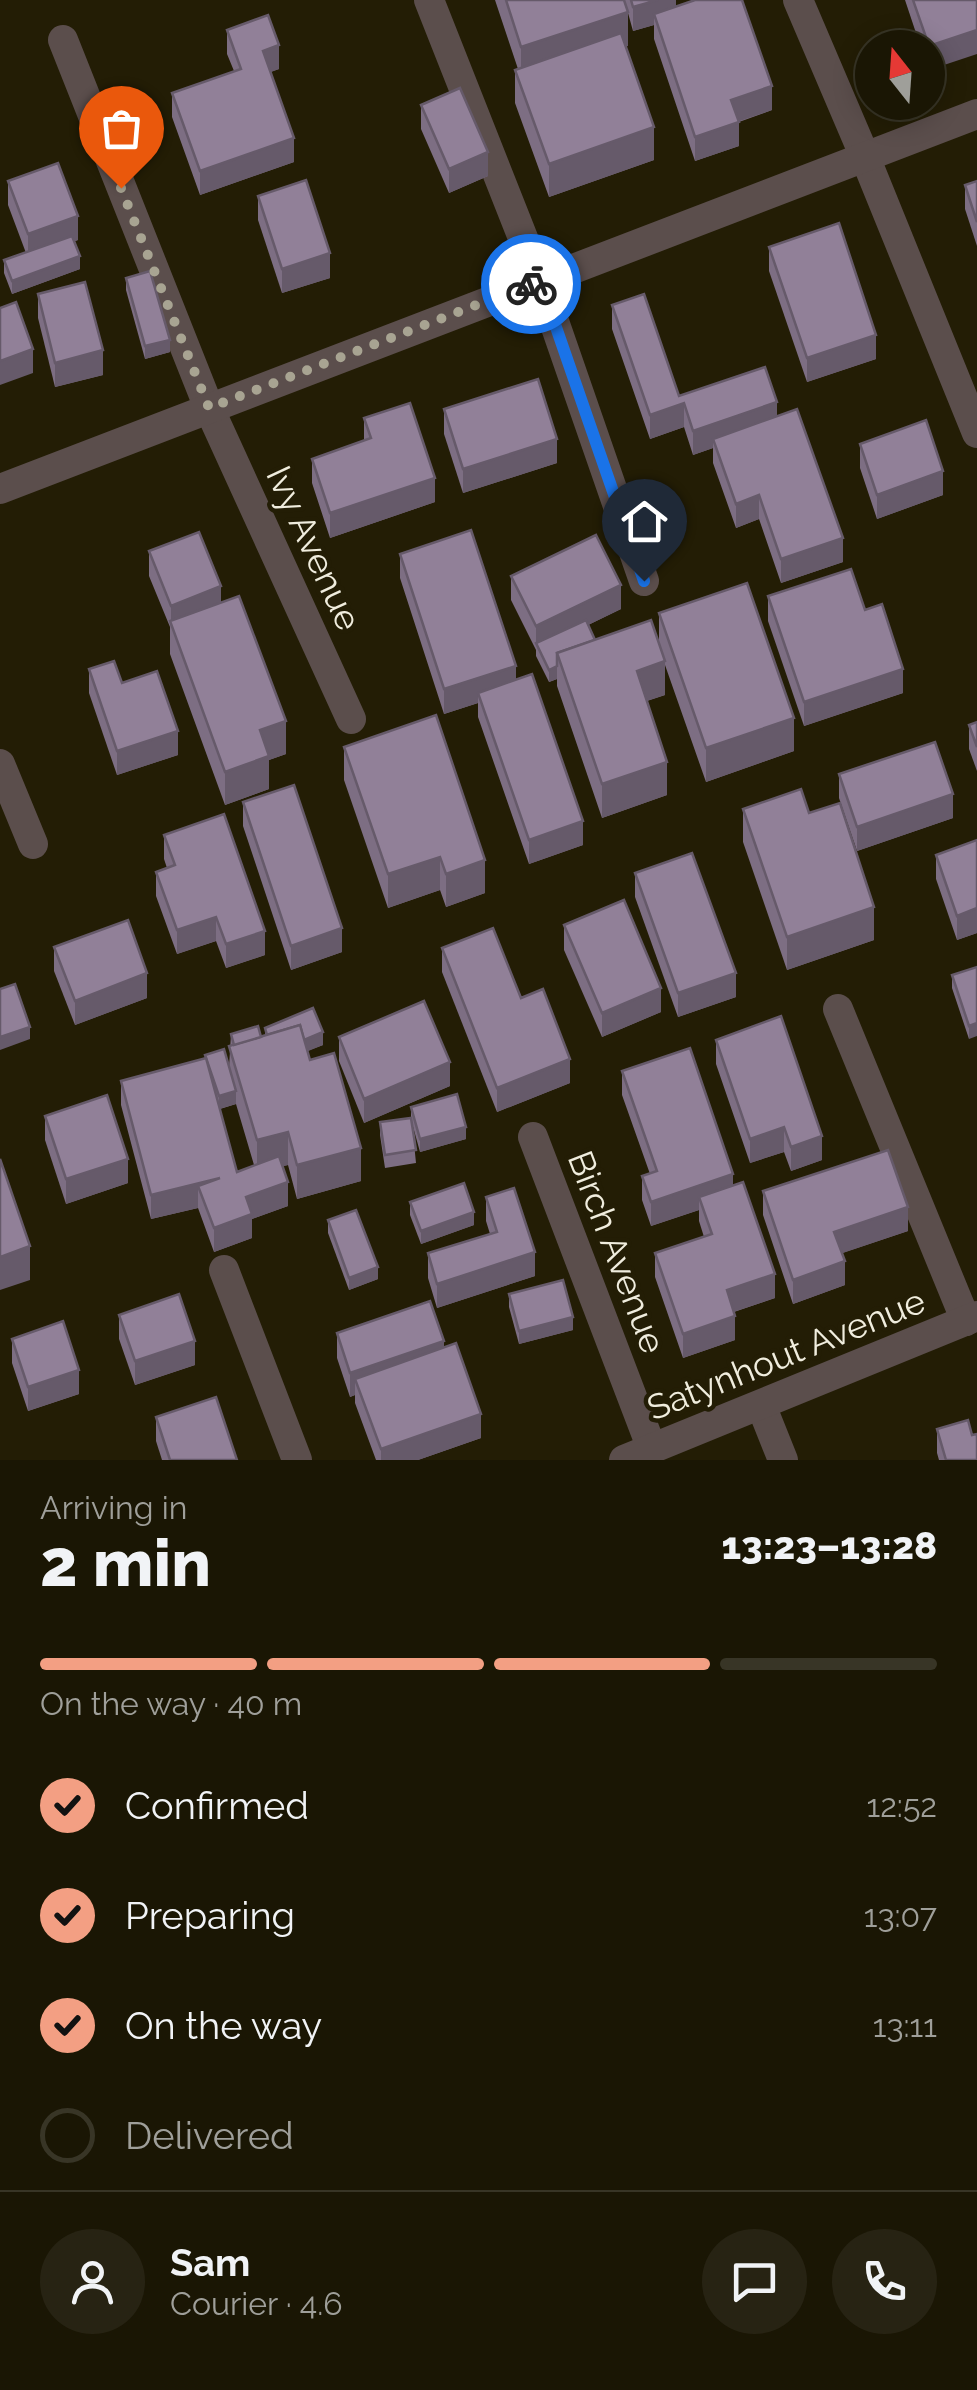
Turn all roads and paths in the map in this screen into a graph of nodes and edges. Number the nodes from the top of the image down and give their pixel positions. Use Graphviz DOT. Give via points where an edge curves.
graph roads {
  1 [pos="429,0"];
  2 [pos="798,0"];
  3 [pos="63,40"];
  4 [pos="977,114"];
  5 [pos="865,157"];
  6 [pos="540,281"];
  7 [pos="209,408"];
  8 [pos="977,432"];
  9 [pos="0,488"];
  10 [pos="644,581"];
  11 [pos="351,719"];
  12 [pos="0,764"];
  13 [pos="34,844"];
  14 [pos="838,1008"];
  15 [pos="533,1137"];
  16 [pos="224,1270"];
  17 [pos="972,1318"];
  18 [pos="760,1405"];
  19 [pos="638,1455"];
  20 [pos="297,1460"];
  21 [pos="783,1460"];
  1 -- 6 [label="street"];
  2 -- 5 [label="street"];
  3 -- 7 [label="street, Ivy Avenue"];
  4 -- 5 [label="street"];
  5 -- 6 [label="street"];
  5 -- 8 [label="street"];
  6 -- 7 [label="street"];
  6 -- 10 [label="street"];
  7 -- 9 [label="street"];
  7 -- 11 [label="street, Ivy Avenue"];
  12 -- 13 [label="street"];
  14 -- 17 [label="street"];
  15 -- 19 [label="street, Birch Avenue"];
  16 -- 20 [label="street"];
  17 -- 18 [label="street, Satynhout Avenue"];
  18 -- 19 [label="street, Satynhout Avenue"];
  18 -- 21 [label="street"];
}
